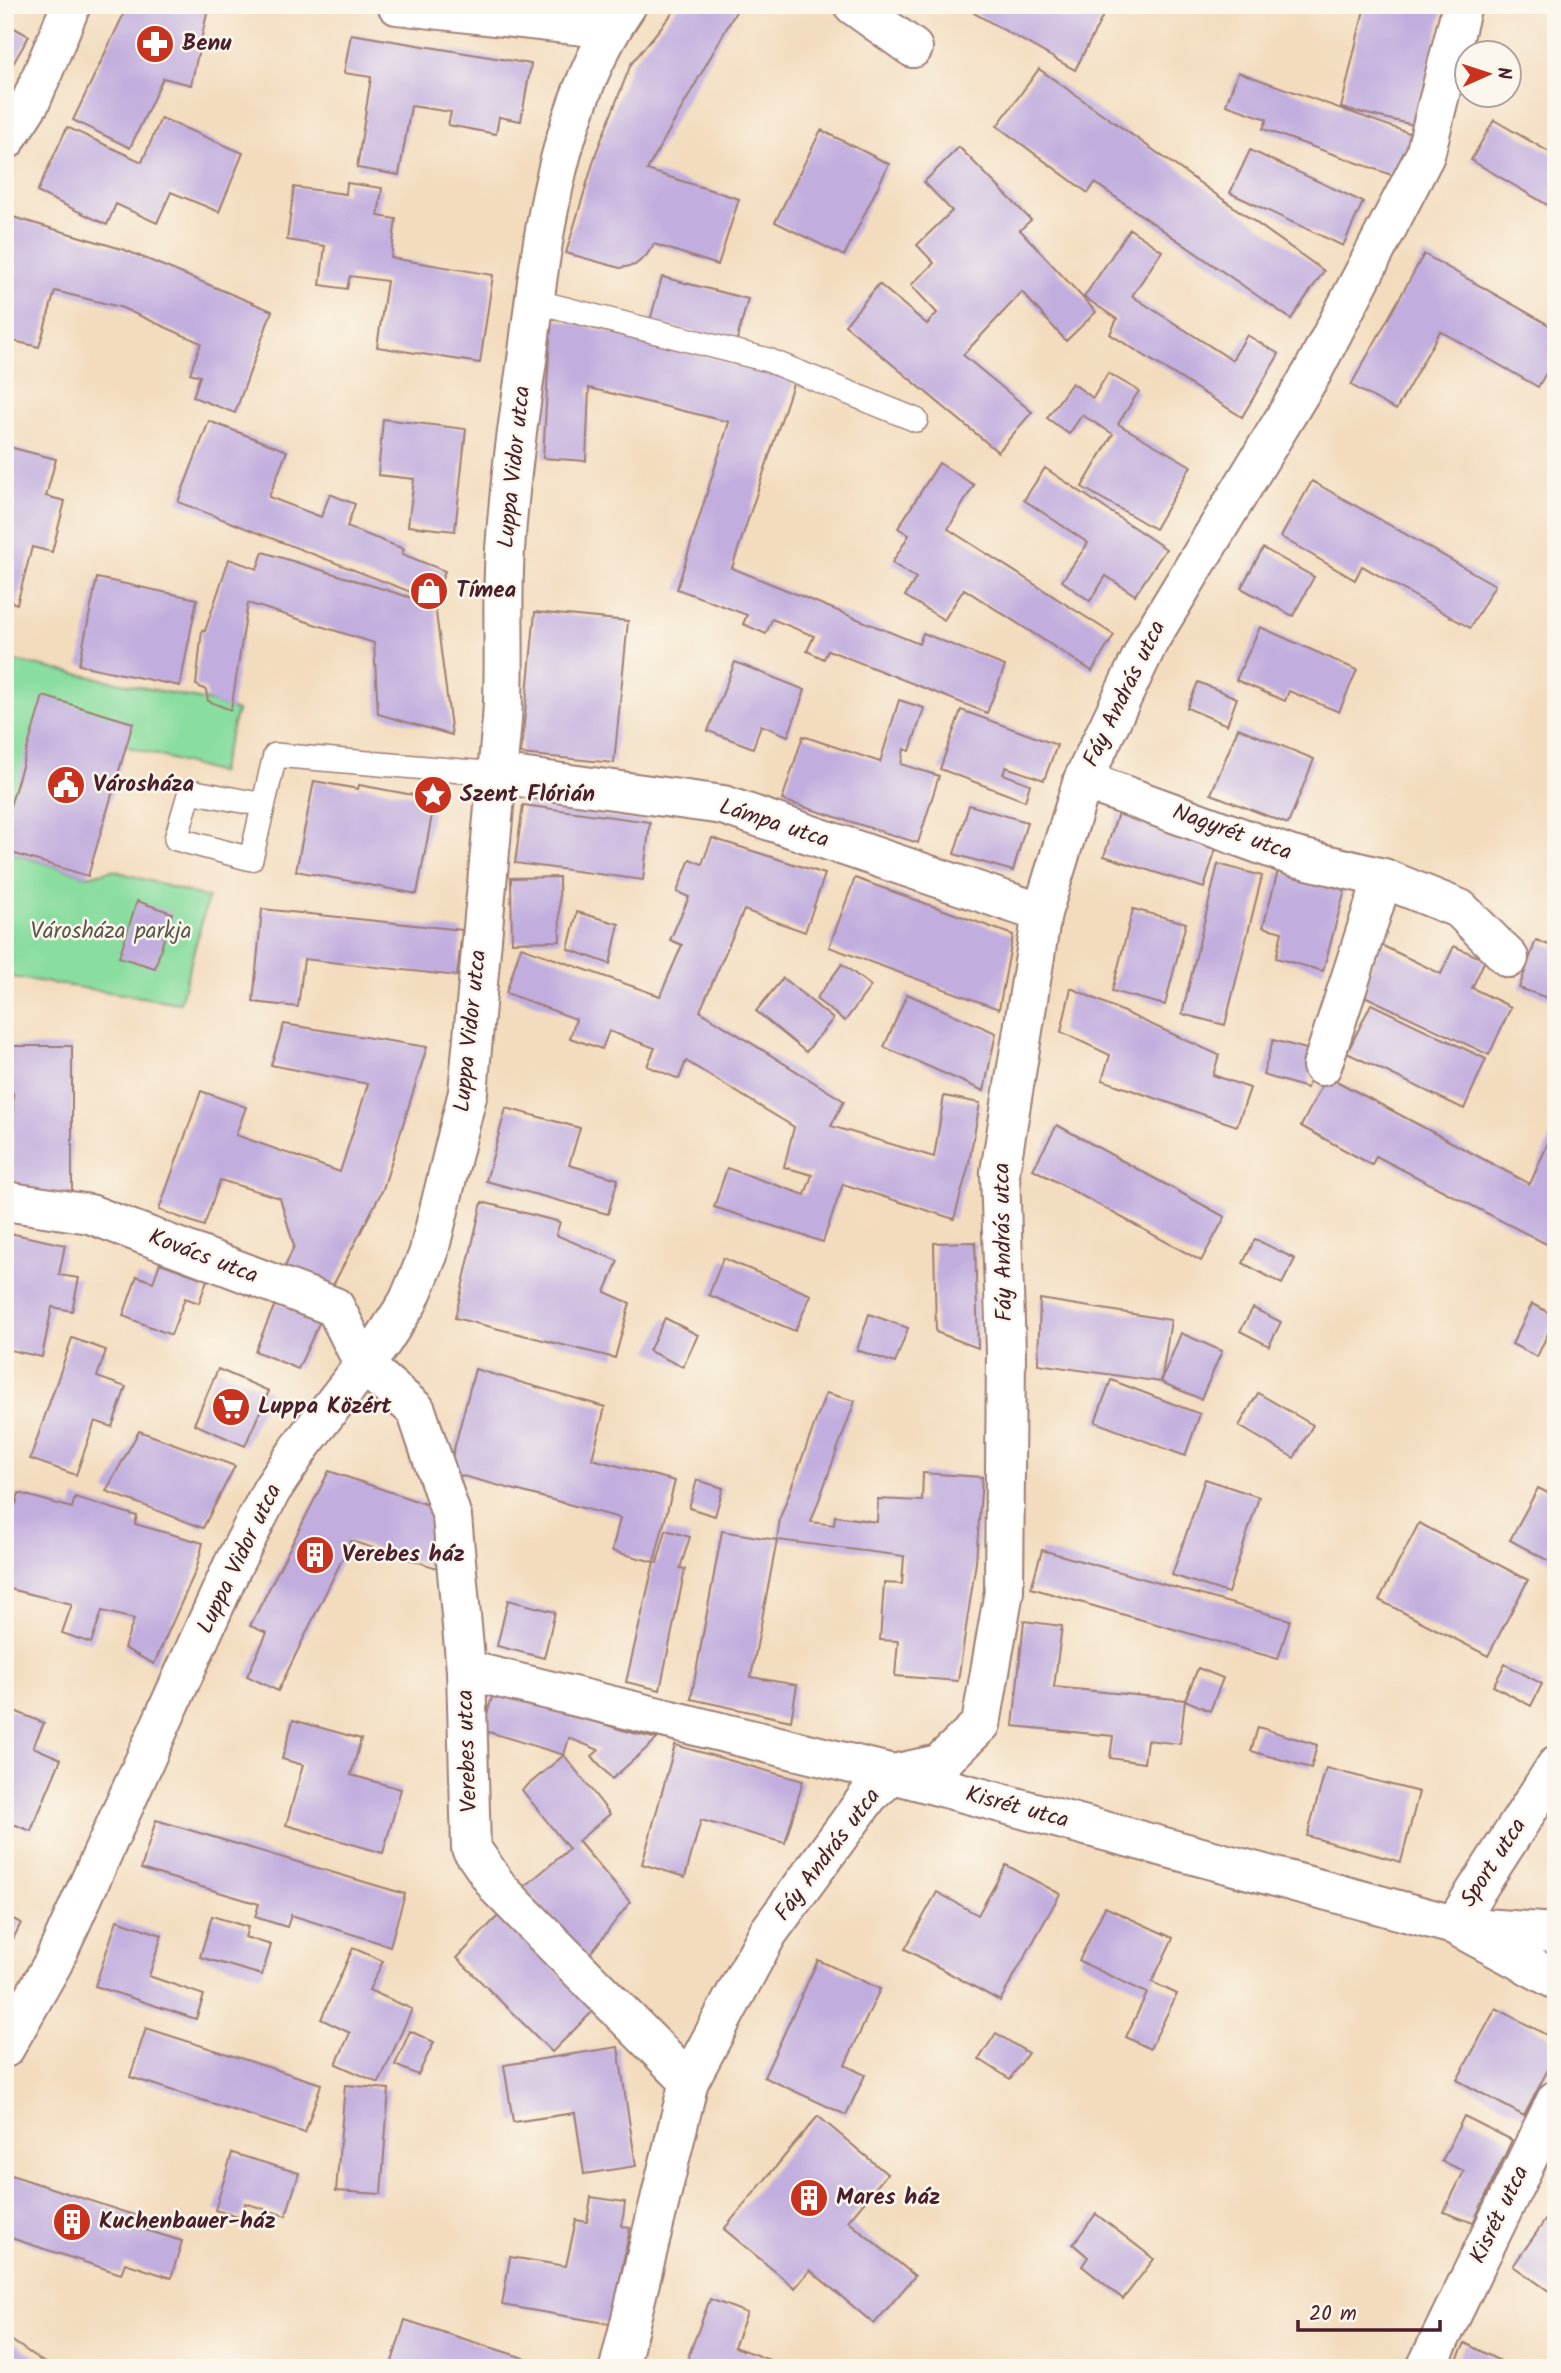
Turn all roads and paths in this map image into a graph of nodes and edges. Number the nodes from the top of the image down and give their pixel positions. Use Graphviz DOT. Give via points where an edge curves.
graph roads {
  1 [pos="71,5"];
  2 [pos="397,5"];
  3 [pos="853,5"];
  4 [pos="1462,5"];
  5 [pos="619,17"];
  6 [pos="913,48"];
  7 [pos="5,141"];
  8 [pos="534,301"];
  9 [pos="916,420"];
  10 [pos="497,774"];
  11 [pos="1083,780"];
  12 [pos="263,804"];
  13 [pos="1383,878"];
  14 [pos="1042,913"];
  15 [pos="1509,958"];
  16 [pos="1322,1066"];
  17 [pos="5,1201"];
  18 [pos="364,1365"];
  19 [pos="466,1670"];
  20 [pos="1556,1766"];
  21 [pos="893,1774"];
  22 [pos="1454,1925"];
  23 [pos="1556,1933"];
  24 [pos="1556,1980"];
  25 [pos="5,2048"];
  26 [pos="689,2081"];
  27 [pos="1556,2100"];
  28 [pos="619,2368"];
  29 [pos="1426,2368"];
  1 -- 7 [label="street" via="31,101"];
  2 -- 5 [label="street"];
  3 -- 6 [label="street"];
  4 -- 11 [label="street, Fáy András utca" via="1425,155 1312,373 1149,641"];
  5 -- 8 [label="street, Luppa Vidor utca" via="567,130"];
  8 -- 9 [label="lane" via="768,360"];
  8 -- 10 [label="street, Luppa Vidor utca" via="505,552 506,662"];
  10 -- 12 [label="lane" via="275,755"];
  10 -- 14 [label="street, Lámpa utca" via="723,805"];
  10 -- 18 [label="street, Luppa Vidor utca" via="468,1092 454,1155 423,1267 408,1303"];
  11 -- 13 [label="street, Nagyrét utca" via="1292,856"];
  11 -- 14 [label="street, Fáy András utca"];
  13 -- 15 [label="street, Nagyrét utca" via="1460,909"];
  13 -- 16 [label="street"];
  14 -- 21 [label="street, Fáy András utca" via="1000,1172 1006,1352 1002,1605 981,1724 939,1763"];
  17 -- 18 [label="street, Kovács utca" via="90,1214 335,1307"];
  18 -- 19 [label="street, Verebes utca" via="416,1410 436,1464 452,1517"];
  18 -- 25 [label="street, Luppa Vidor utca" via="271,1491 53,1963"];
  19 -- 21 [label="street, Kisrét utca"];
  19 -- 26 [label="street, Verebes utca" via="471,1848 499,1889"];
  20 -- 22 [label="street, Sport utca"];
  21 -- 22 [label="street, Kisrét utca"];
  21 -- 26 [label="street, Fáy András utca" via="869,1795 768,1933"];
  22 -- 23 [label="street"];
  22 -- 24 [label="street, Kisrét utca"];
  26 -- 28 [label="street, Fáy András utca"];
  27 -- 29 [label="street, Kisrét utca"];
}
